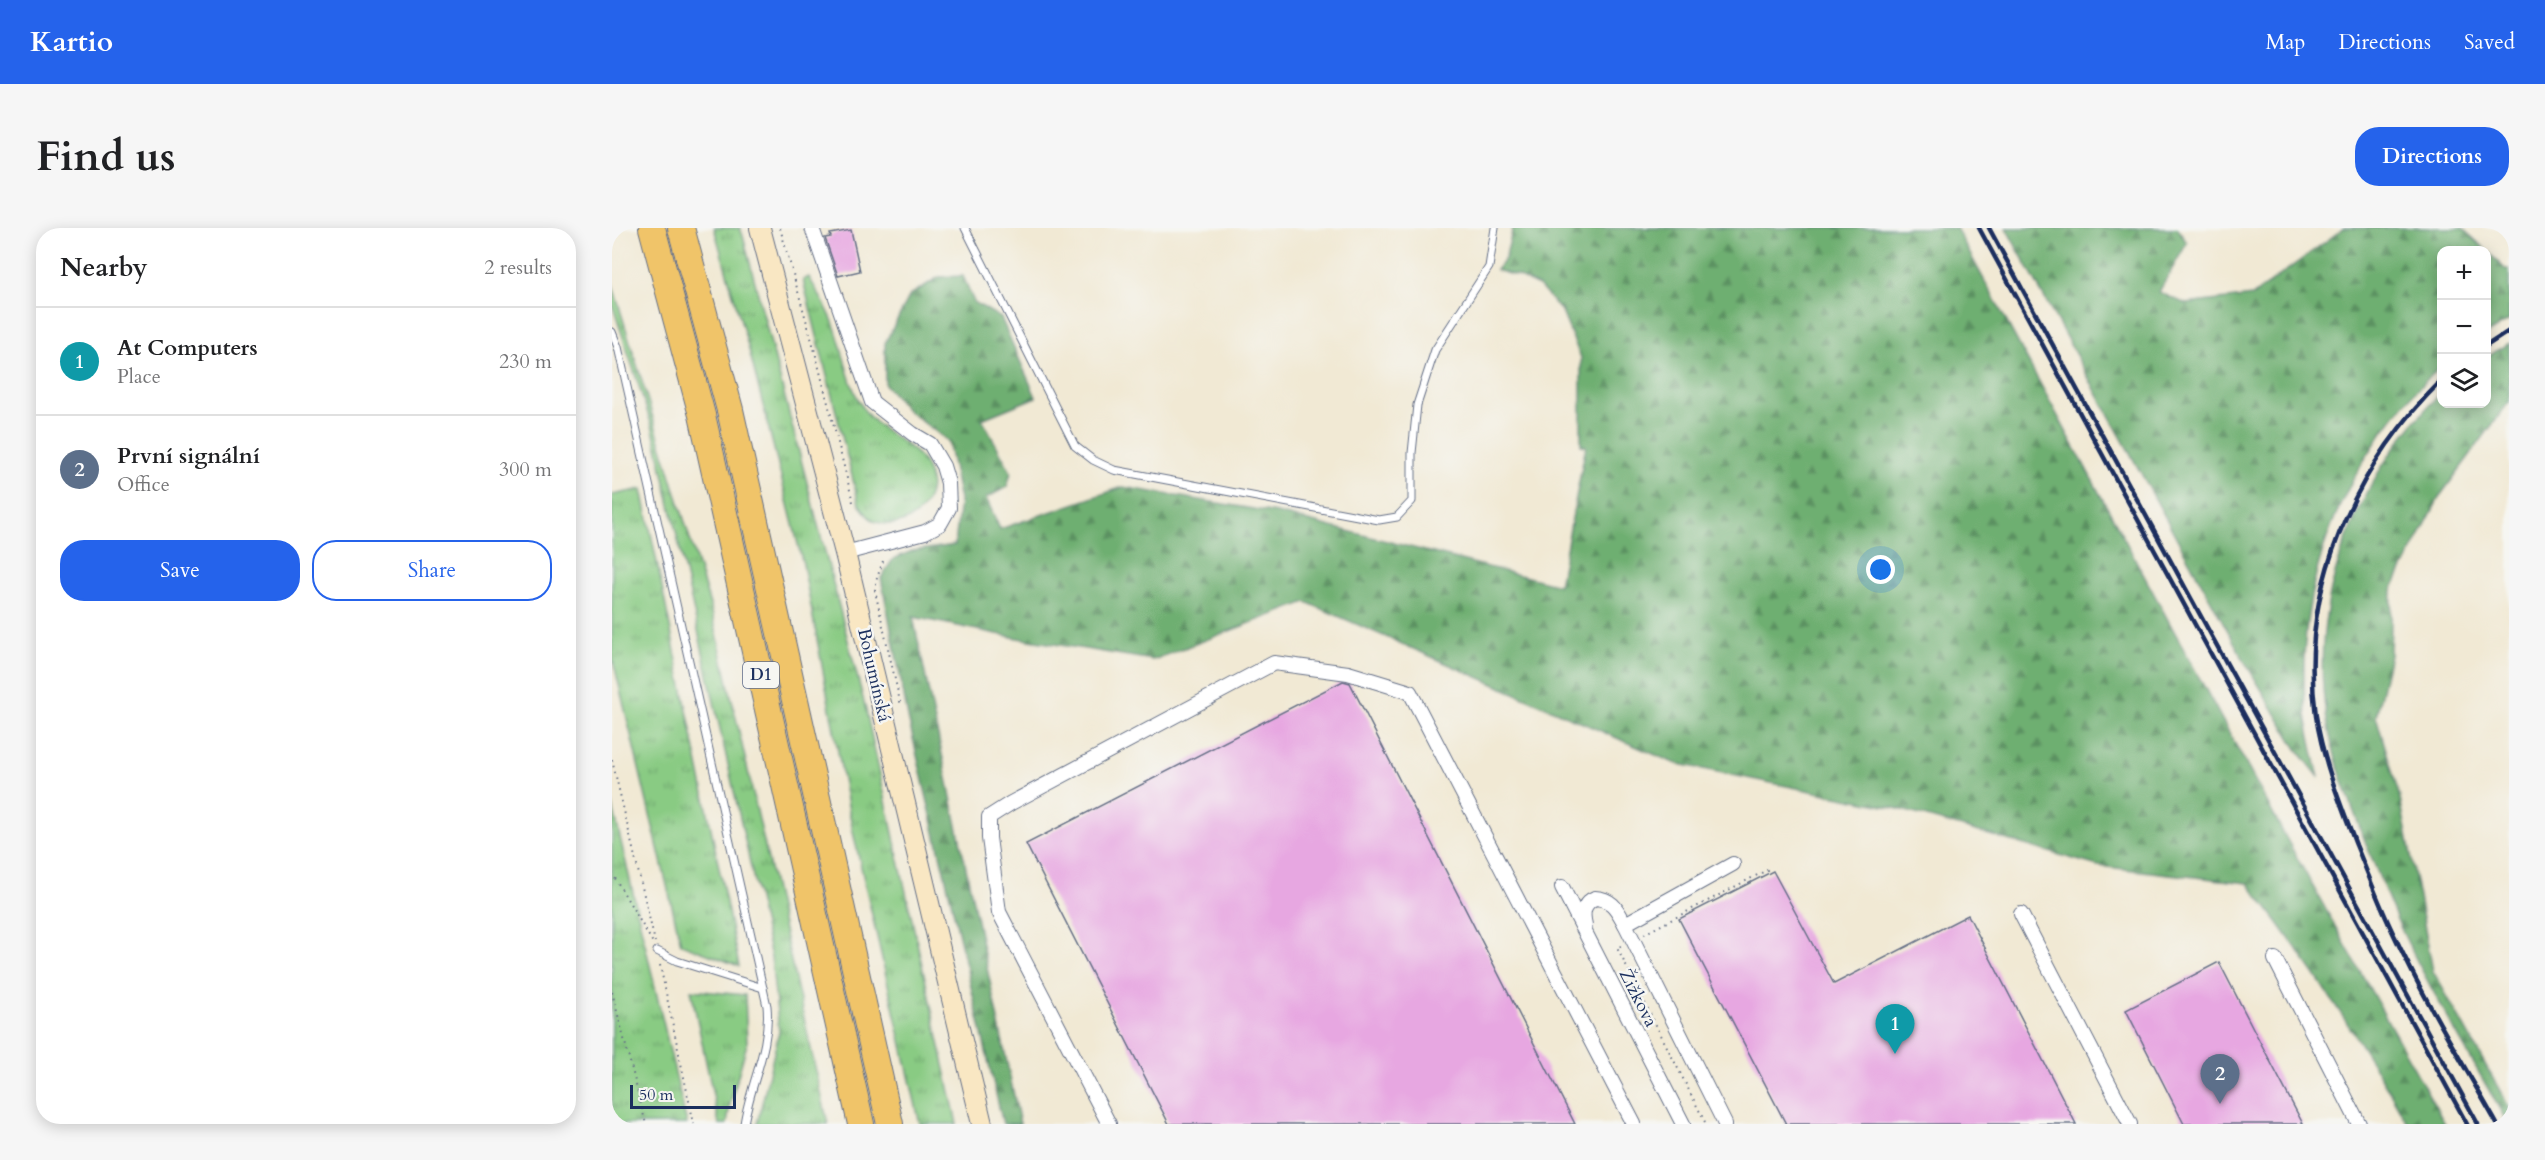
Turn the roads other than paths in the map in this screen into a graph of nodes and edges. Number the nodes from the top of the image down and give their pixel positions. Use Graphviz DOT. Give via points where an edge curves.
graph roads {
  1 [pos="652,228"];
  2 [pos="760,228"];
  3 [pos="812,228"];
  4 [pos="964,228"];
  5 [pos="1495,228"];
  6 [pos="683,231"];
  7 [pos="612,332"];
  8 [pos="845,553"];
  9 [pos="1733,864"];
  10 [pos="1562,887"];
  11 [pos="2021,914"];
  12 [pos="1624,924"];
  13 [pos="1591,946"];
  14 [pos="657,951"];
  15 [pos="2275,959"];
  16 [pos="764,988"];
  17 [pos="744,1124"];
  18 [pos="861,1124"];
  19 [pos="890,1124"];
  20 [pos="982,1124"];
  21 [pos="1109,1124"];
  22 [pos="1634,1124"];
  23 [pos="1683,1124"];
  24 [pos="1725,1124"];
  25 [pos="2130,1124"];
  26 [pos="2359,1124"];
  1 -- 18 [label="highway, D1" via="702,415"];
  2 -- 8 [label="main road, Bohumínská"];
  3 -- 8 [label="street" via="872,402 930,444 948,483 949,508 940,524 925,532"];
  4 -- 5 [label="lane" via="1075,446 1093,460 1114,470 1379,520 1397,517 1412,501 1417,405 1435,350 1489,267"];
  6 -- 19 [label="highway, D1" via="730,410"];
  7 -- 16 [label="lane" via="646,463"];
  8 -- 20 [label="main road, Bohumínská"];
  9 -- 12 [label="street"];
  10 -- 13 [label="street, Žižkova"];
  11 -- 25 [label="street"];
  12 -- 13 [label="street" via="1609,900 1591,900 1583,912"];
  12 -- 24 [label="street"];
  13 -- 23 [label="street, Žižkova"];
  14 -- 16 [label="lane"];
  15 -- 26 [label="street"];
  16 -- 17 [label="lane" via="769,1022 767,1040"];
  21 -- 22 [label="street" via="999,912 989,817 1274,663 1348,673 1410,692"];
}
